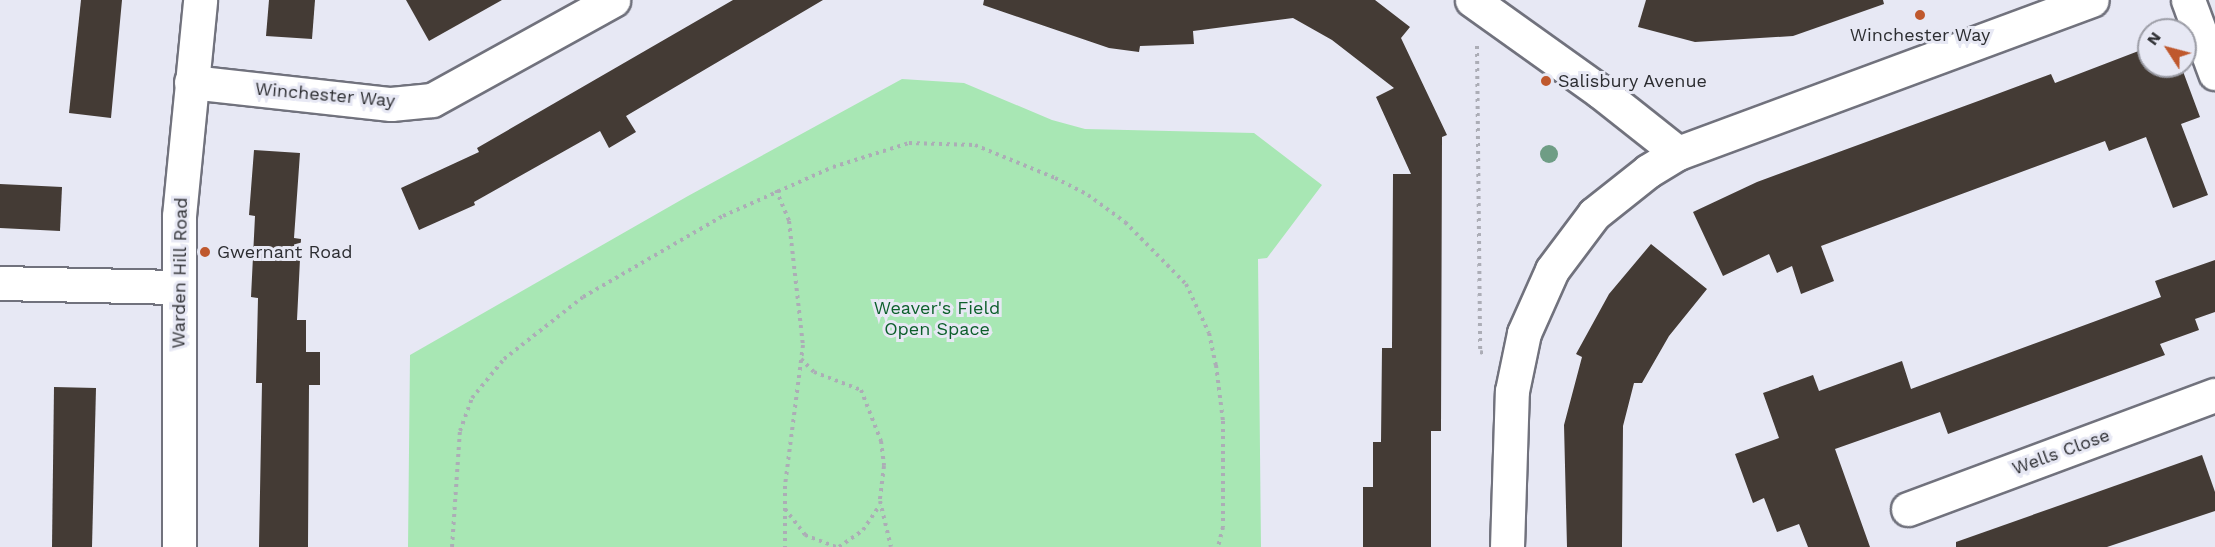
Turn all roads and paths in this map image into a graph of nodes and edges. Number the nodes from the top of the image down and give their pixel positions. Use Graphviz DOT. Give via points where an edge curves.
graph roads {
  1 [pos="200,0"];
  2 [pos="614,0"];
  3 [pos="2092,0"];
  4 [pos="2188,0"];
  5 [pos="1481,7"];
  6 [pos="2215,73"];
  7 [pos="191,82"];
  8 [pos="1678,153"];
  9 [pos="776,190"];
  10 [pos="0,282"];
  11 [pos="178,287"];
  12 [pos="801,359"];
  13 [pos="1515,366"];
  14 [pos="2215,395"];
  15 [pos="880,504"];
  16 [pos="785,509"];
  17 [pos="1908,509"];
  18 [pos="178,547"];
  19 [pos="453,547"];
  20 [pos="785,547"];
  21 [pos="838,547"];
  22 [pos="891,547"];
  23 [pos="1218,547"];
  24 [pos="1507,547"];
  1 -- 7 [label="street, Warden Hill Road"];
  2 -- 7 [label="street, Winchester Way" via="432,100 391,104"];
  3 -- 8 [label="street"];
  4 -- 6 [label="street"];
  5 -- 8 [label="street" via="1601,92"];
  5 -- 13 [label="path" via="1476,36 1480,352"];
  7 -- 11 [label="street, Warden Hill Road" via="179,216"];
  8 -- 13 [label="street" via="1620,191 1571,242 1536,301"];
  9 -- 12 [label="path" via="789,221 797,272"];
  9 -- 19 [label="path" via="583,297 504,359 472,398 460,431"];
  9 -- 23 [label="path" via="909,143 975,145 1055,178 1088,195 1125,222 1186,284 1209,333 1223,421 1223,527"];
  10 -- 11 [label="street"];
  11 -- 18 [label="street, Warden Hill Road"];
  12 -- 15 [label="path" via="814,372 861,390 881,441 884,466"];
  12 -- 16 [label="path"];
  13 -- 24 [label="street"];
  14 -- 17 [label="street, Wells Close"];
  15 -- 21 [label="path" via="863,530"];
  15 -- 22 [label="path"];
  16 -- 20 [label="path"];
  16 -- 21 [label="path" via="805,535"];
}
